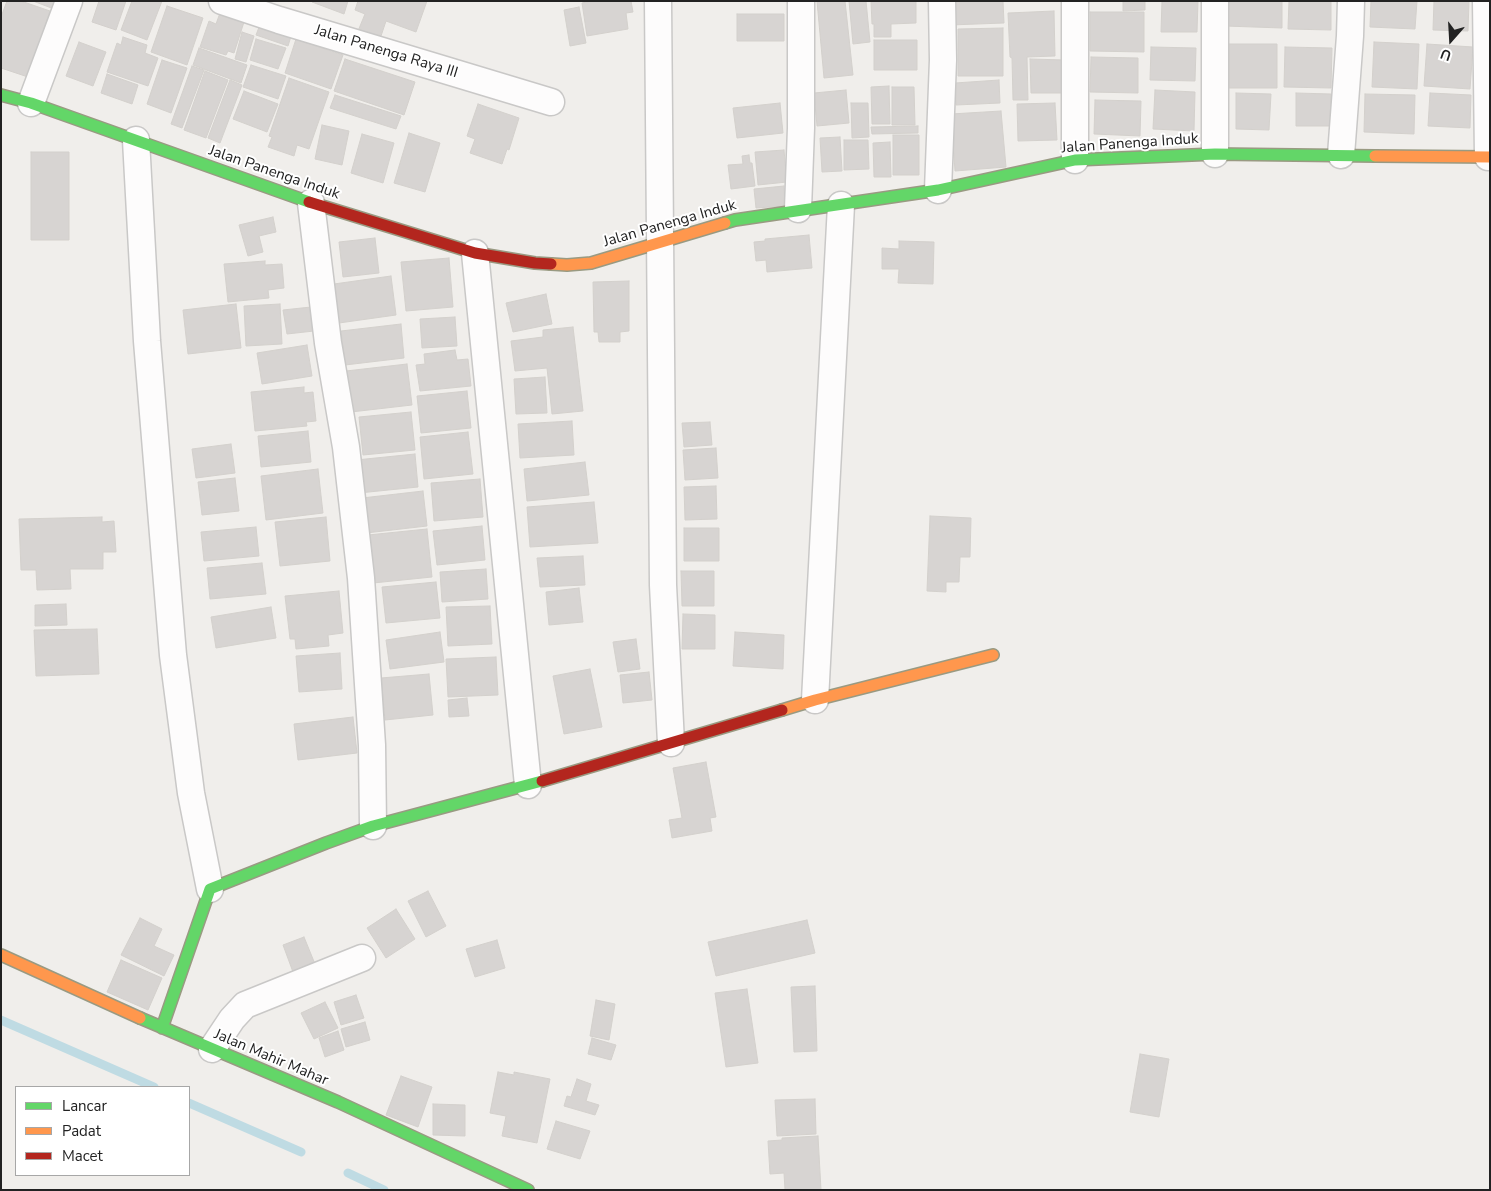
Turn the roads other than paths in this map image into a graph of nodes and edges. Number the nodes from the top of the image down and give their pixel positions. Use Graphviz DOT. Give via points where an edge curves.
graph roads {
  1 [pos="69,1"];
  2 [pos="222,1"];
  3 [pos="658,1"];
  4 [pos="801,1"];
  5 [pos="942,1"];
  6 [pos="1075,1"];
  7 [pos="1215,1"];
  8 [pos="1351,1"];
  9 [pos="1486,1"];
  10 [pos="1,94"];
  11 [pos="551,102"];
  12 [pos="31,103"];
  13 [pos="136,140"];
  14 [pos="1215,154"];
  15 [pos="1341,155"];
  16 [pos="1489,157"];
  17 [pos="1075,160"];
  18 [pos="938,190"];
  19 [pos="310,203"];
  20 [pos="841,205"];
  21 [pos="798,209"];
  22 [pos="660,242"];
  23 [pos="475,253"];
  24 [pos="993,655"];
  25 [pos="815,700"];
  26 [pos="671,743"];
  27 [pos="528,785"];
  28 [pos="374,826"];
  29 [pos="210,889"];
  30 [pos="1,955"];
  31 [pos="362,958"];
  32 [pos="162,1028"];
  33 [pos="212,1049"];
  34 [pos="528,1190"];
  1 -- 12 [label="street"];
  2 -- 11 [label="street, Jalan Panenga Raya III"];
  3 -- 22 [label="street"];
  4 -- 21 [label="street"];
  5 -- 18 [label="street"];
  6 -- 17 [label="street"];
  7 -- 14 [label="street"];
  8 -- 15 [label="street"];
  9 -- 16 [label="street"];
  10 -- 12 [label="main road, Jalan Panenga Induk"];
  12 -- 13 [label="main road, Jalan Panenga Induk"];
  13 -- 19 [label="main road, Jalan Panenga Induk"];
  13 -- 29 [label="street" via="147,341 173,655 191,793"];
  14 -- 15 [label="main road, Jalan Panenga Induk"];
  14 -- 17 [label="main road, Jalan Panenga Induk"];
  15 -- 16 [label="main road, Jalan Panenga Induk"];
  17 -- 18 [label="main road, Jalan Panenga Induk"];
  18 -- 20 [label="main road, Jalan Panenga Induk"];
  19 -- 23 [label="main road, Jalan Panenga Induk"];
  19 -- 28 [label="street" via="328,343 346,447 361,578"];
  20 -- 21 [label="main road, Jalan Panenga Induk"];
  20 -- 25 [label="street"];
  21 -- 22 [label="main road, Jalan Panenga Induk" via="735,220"];
  22 -- 23 [label="main road, Jalan Panenga Induk" via="579,265 534,263"];
  22 -- 26 [label="street" via="663,585"];
  23 -- 27 [label="street"];
  24 -- 25 [label="main road"];
  25 -- 26 [label="main road"];
  26 -- 27 [label="main road"];
  27 -- 28 [label="main road"];
  28 -- 29 [label="main road"];
  29 -- 32 [label="main road"];
  30 -- 32 [label="main road, Jalan Mahir Mahar"];
  31 -- 33 [label="street" via="245,1006"];
  32 -- 33 [label="main road, Jalan Mahir Mahar"];
  33 -- 34 [label="main road, Jalan Mahir Mahar" via="338,1102"];
}
